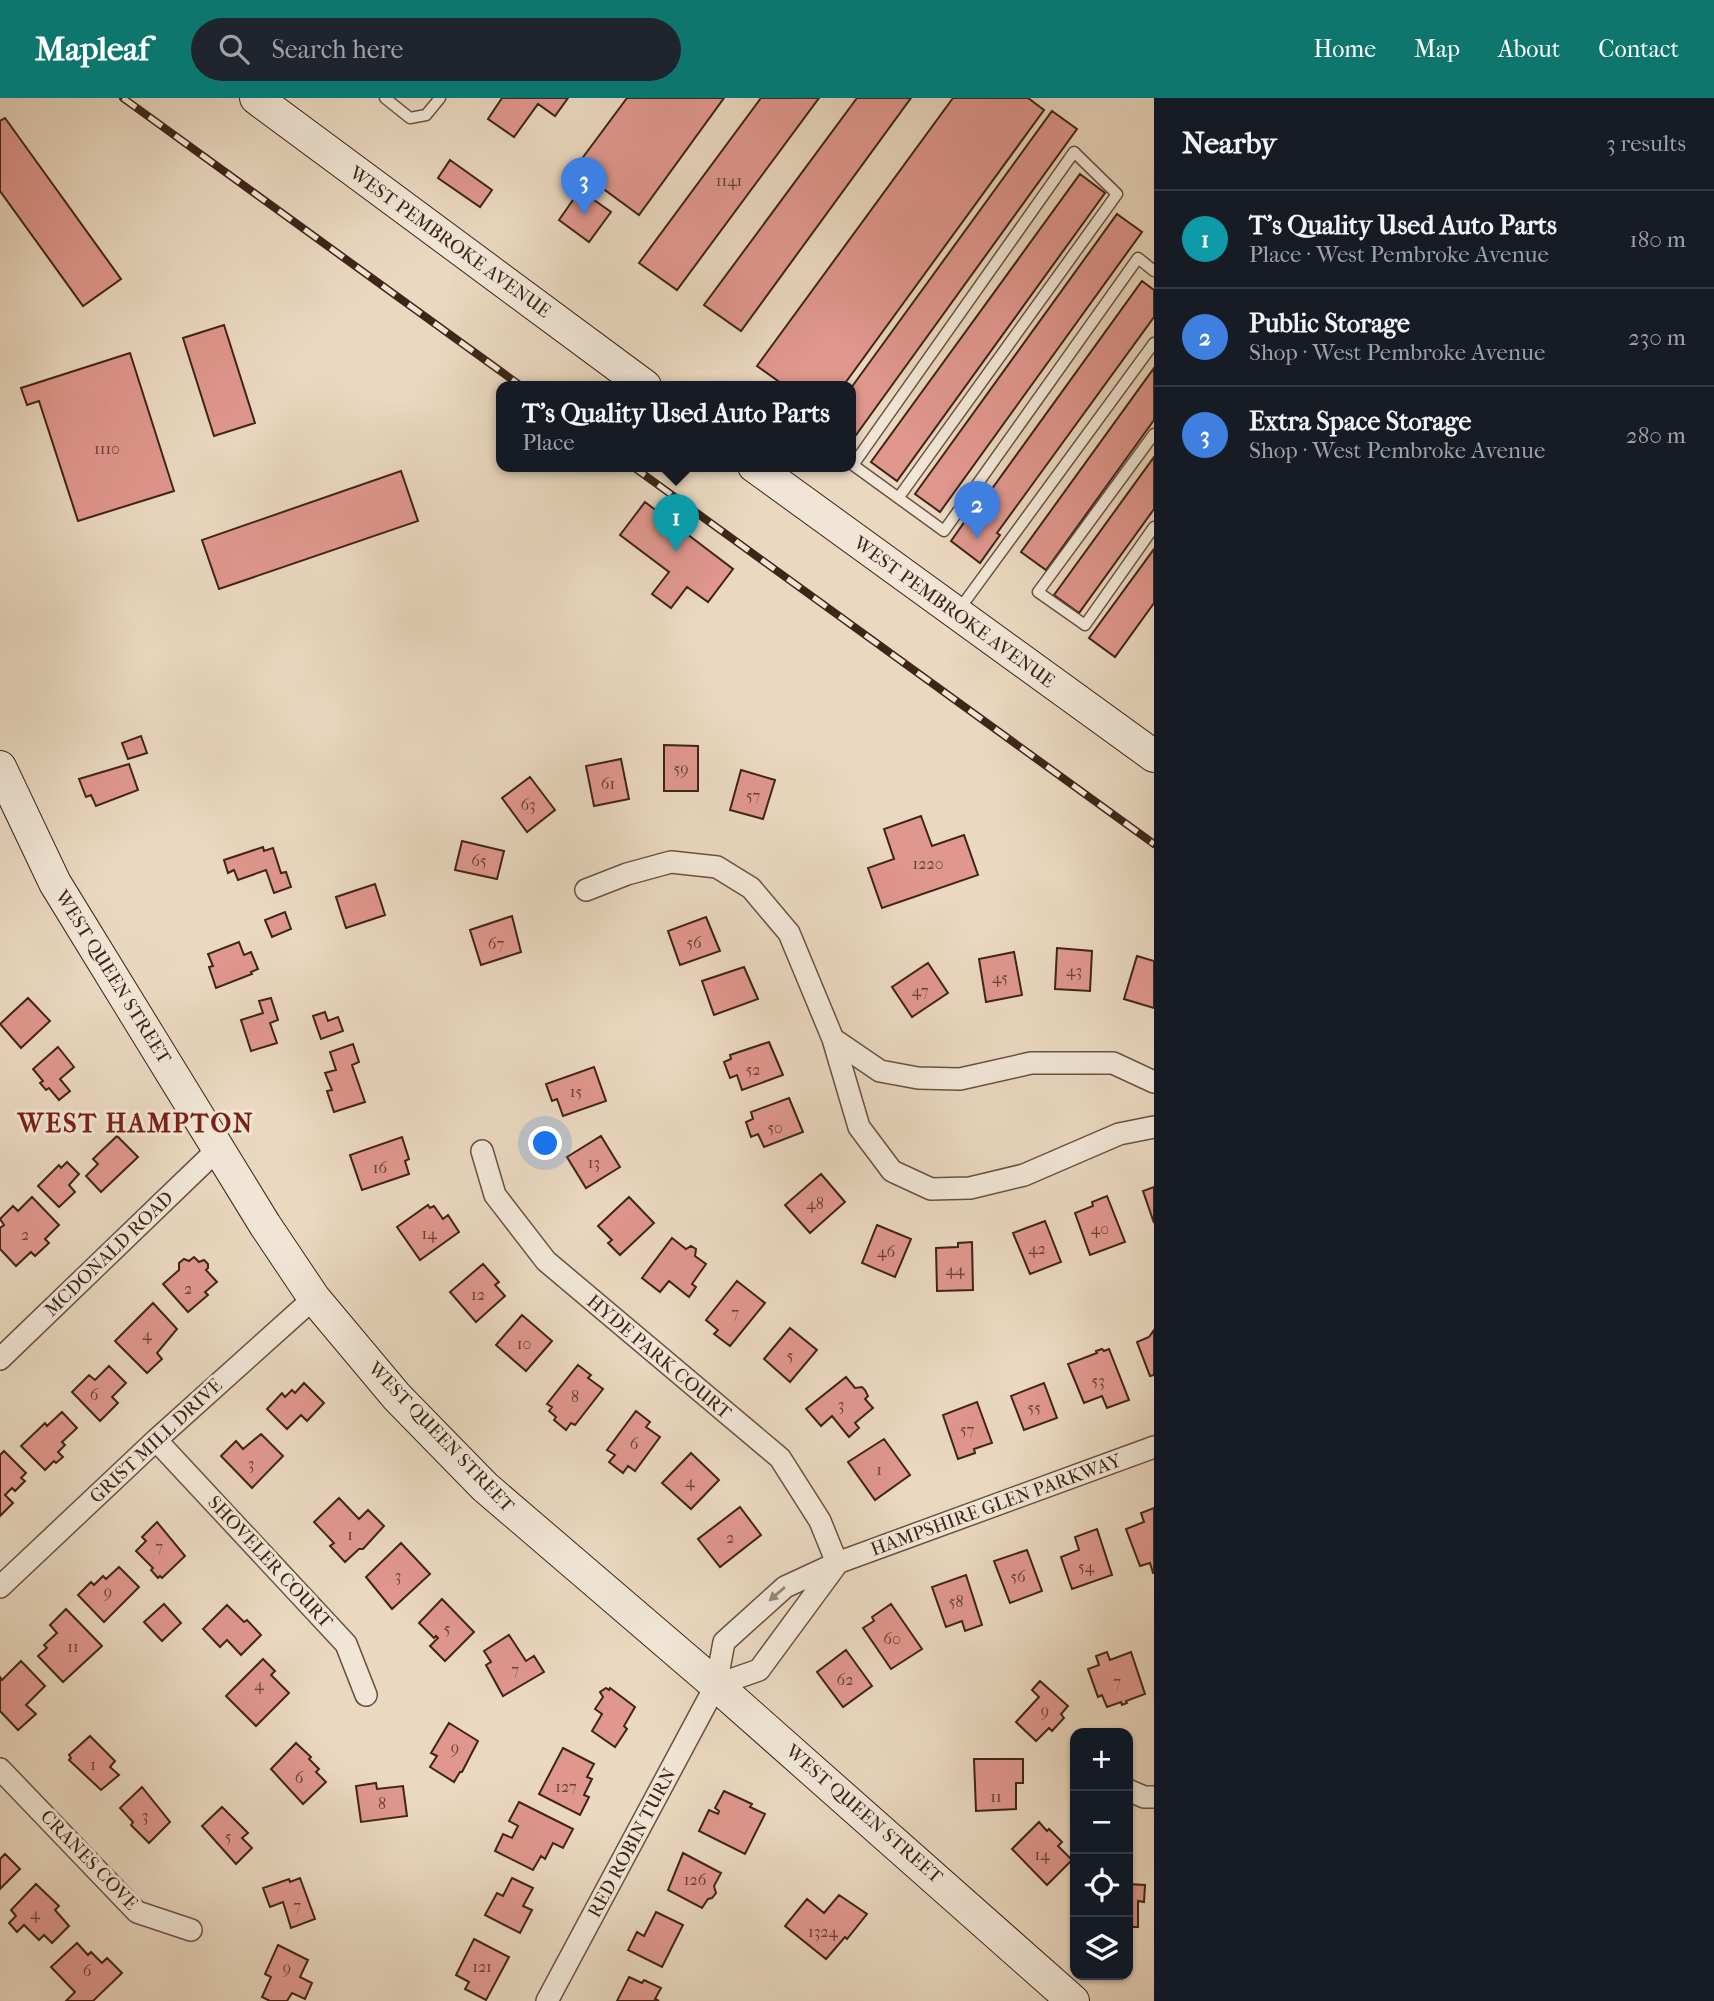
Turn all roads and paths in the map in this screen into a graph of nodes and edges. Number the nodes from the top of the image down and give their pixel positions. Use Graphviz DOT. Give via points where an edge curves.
graph roads {
  1 [pos="256,98"];
  2 [pos="385,98"];
  3 [pos="440,98"];
  4 [pos="1154,271"];
  5 [pos="1154,342"];
  6 [pos="638,381"];
  7 [pos="1154,434"];
  8 [pos="856,461"];
  9 [pos="856,467"];
  10 [pos="762,472"];
  11 [pos="899,497"];
  12 [pos="1154,527"];
  13 [pos="956,614"];
  14 [pos="1154,756"];
  15 [pos="0,767"];
  16 [pos="586,890"];
  17 [pos="833,1040"];
  18 [pos="1154,1082"];
  19 [pos="1154,1127"];
  20 [pos="218,1149"];
  21 [pos="482,1152"];
  22 [pos="314,1298"];
  23 [pos="0,1359"];
  24 [pos="156,1440"];
  25 [pos="1154,1447"];
  26 [pos="837,1563"];
  27 [pos="0,1587"];
  28 [pos="716,1685"];
  29 [pos="366,1695"];
  30 [pos="0,1769"];
  31 [pos="1130,1791"];
  32 [pos="1154,1797"];
  33 [pos="191,1930"];
  34 [pos="547,2001"];
  35 [pos="1073,2001"];
  1 -- 6 [label="main road, WEST PEMBROKE AVENUE"];
  2 -- 3 [label="lane" via="410,118 426,114"];
  4 -- 11 [label="lane" via="1138,258 944,531"];
  5 -- 13 [label="lane"];
  7 -- 12 [label="lane" via="1038,592 1085,625"];
  8 -- 11 [label="lane" via="1074,152 1117,194"];
  9 -- 11 [label="lane"];
  10 -- 13 [label="main road, WEST PEMBROKE AVENUE"];
  13 -- 14 [label="main road, WEST PEMBROKE AVENUE"];
  15 -- 20 [label="main road, WEST QUEEN STREET" via="55,883"];
  16 -- 17 [label="street" via="671,862 717,867 751,887 789,933"];
  17 -- 18 [label="street" via="880,1071 918,1078 960,1079 1031,1063 1113,1063"];
  17 -- 19 [label="street" via="859,1127 892,1171 931,1189 970,1188 1024,1175 1119,1134"];
  20 -- 22 [label="main road, WEST QUEEN STREET"];
  20 -- 23 [label="street, MCDONALD ROAD"];
  21 -- 26 [label="street, HYDE PARK COURT" via="495,1195 546,1261 780,1458 820,1521"];
  22 -- 24 [label="street, GRIST MILL DRIVE"];
  22 -- 28 [label="main road, WEST QUEEN STREET" via="397,1397 485,1487"];
  24 -- 27 [label="street, GRIST MILL DRIVE"];
  24 -- 29 [label="street, SHOVELER COURT" via="346,1644"];
  25 -- 26 [label="street, HAMPSHIRE GLEN PARKWAY"];
  26 -- 28 [label="street" via="759,1670"];
  26 -- 28 [label="street, HAMPSHIRE GLEN PARKWAY, one-way" via="785,1587 724,1642"];
  28 -- 34 [label="street, RED ROBIN TURN"];
  28 -- 35 [label="main road, WEST QUEEN STREET"];
  30 -- 33 [label="street, CRANES COVE" via="137,1912"];
  31 -- 32 [label="street"];
}
